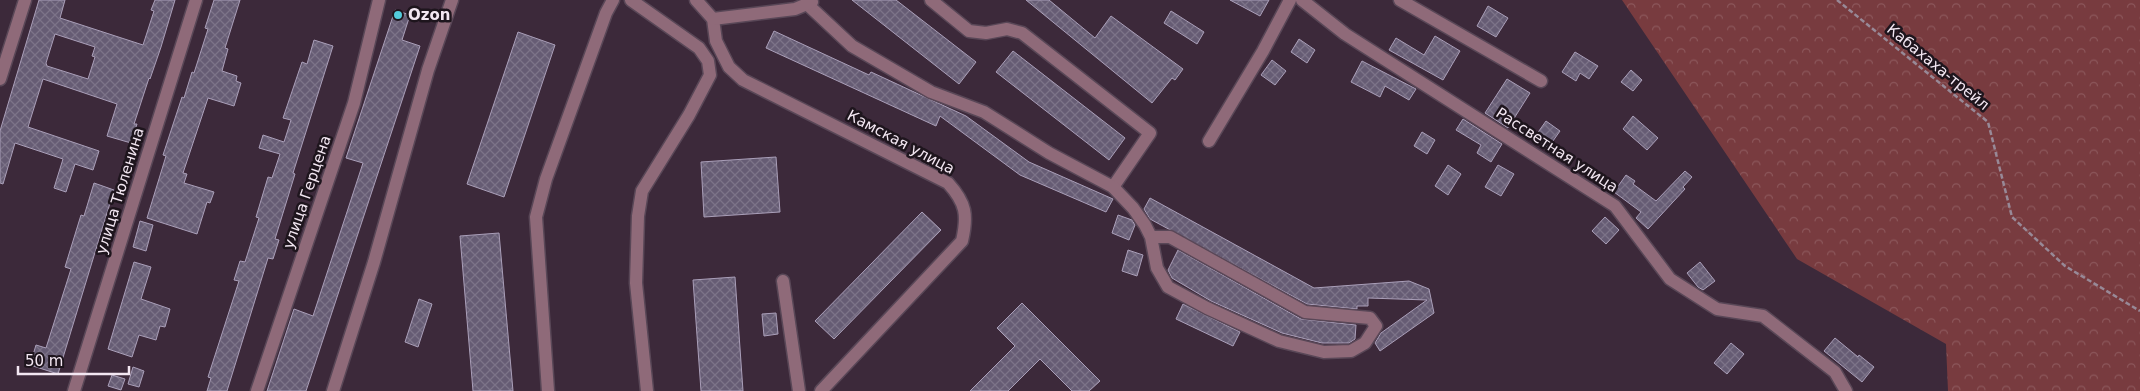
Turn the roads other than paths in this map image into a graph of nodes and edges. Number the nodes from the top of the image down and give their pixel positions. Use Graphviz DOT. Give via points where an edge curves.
graph roads {
  1 [pos="26,0"];
  2 [pos="196,0"];
  3 [pos="379,0"];
  4 [pos="452,0"];
  5 [pos="613,0"];
  6 [pos="632,0"];
  7 [pos="696,0"];
  8 [pos="931,0"];
  9 [pos="1290,0"];
  10 [pos="1302,0"];
  11 [pos="1400,0"];
  12 [pos="810,2"];
  13 [pos="713,19"];
  14 [pos="0,79"];
  15 [pos="1541,81"];
  16 [pos="1208,141"];
  17 [pos="1113,187"];
  18 [pos="1151,237"];
  19 [pos="783,281"];
  20 [pos="74,391"];
  21 [pos="256,391"];
  22 [pos="333,391"];
  23 [pos="548,391"];
  24 [pos="647,391"];
  25 [pos="799,391"];
  26 [pos="821,391"];
  27 [pos="1846,391"];
  1 -- 14 [label="street"];
  2 -- 20 [label="street, улица Тюленина"];
  3 -- 21 [label="street, улица Герцена" via="354,103"];
  4 -- 22 [label="street" via="428,70 374,262"];
  5 -- 23 [label="street" via="546,179 536,217"];
  6 -- 24 [label="street" via="699,48 708,61 710,75 642,191 636,283"];
  7 -- 13 [label="street"];
  8 -- 17 [label="street" via="969,31 986,33 1007,29 1022,33 1150,132"];
  9 -- 16 [label="street"];
  10 -- 27 [label="street, Рассветная улица" via="1345,34 1616,206 1670,278 1716,308 1763,316 1834,372"];
  11 -- 15 [label="street"];
  12 -- 13 [label="street" via="795,9"];
  12 -- 17 [label="street" via="852,46 931,92 984,112 1049,153"];
  13 -- 26 [label="street, Камская улица" via="720,50 729,68 743,80 948,183 960,196 964,207 966,222 962,241"];
  17 -- 18 [label="street" via="1133,208"];
  18 -- 18 [label="street" via="1156,268 1168,287 1279,341 1324,352 1351,351 1365,343 1376,326 1370,318 1305,312 1170,238"];
  19 -- 25 [label="street"];
}
